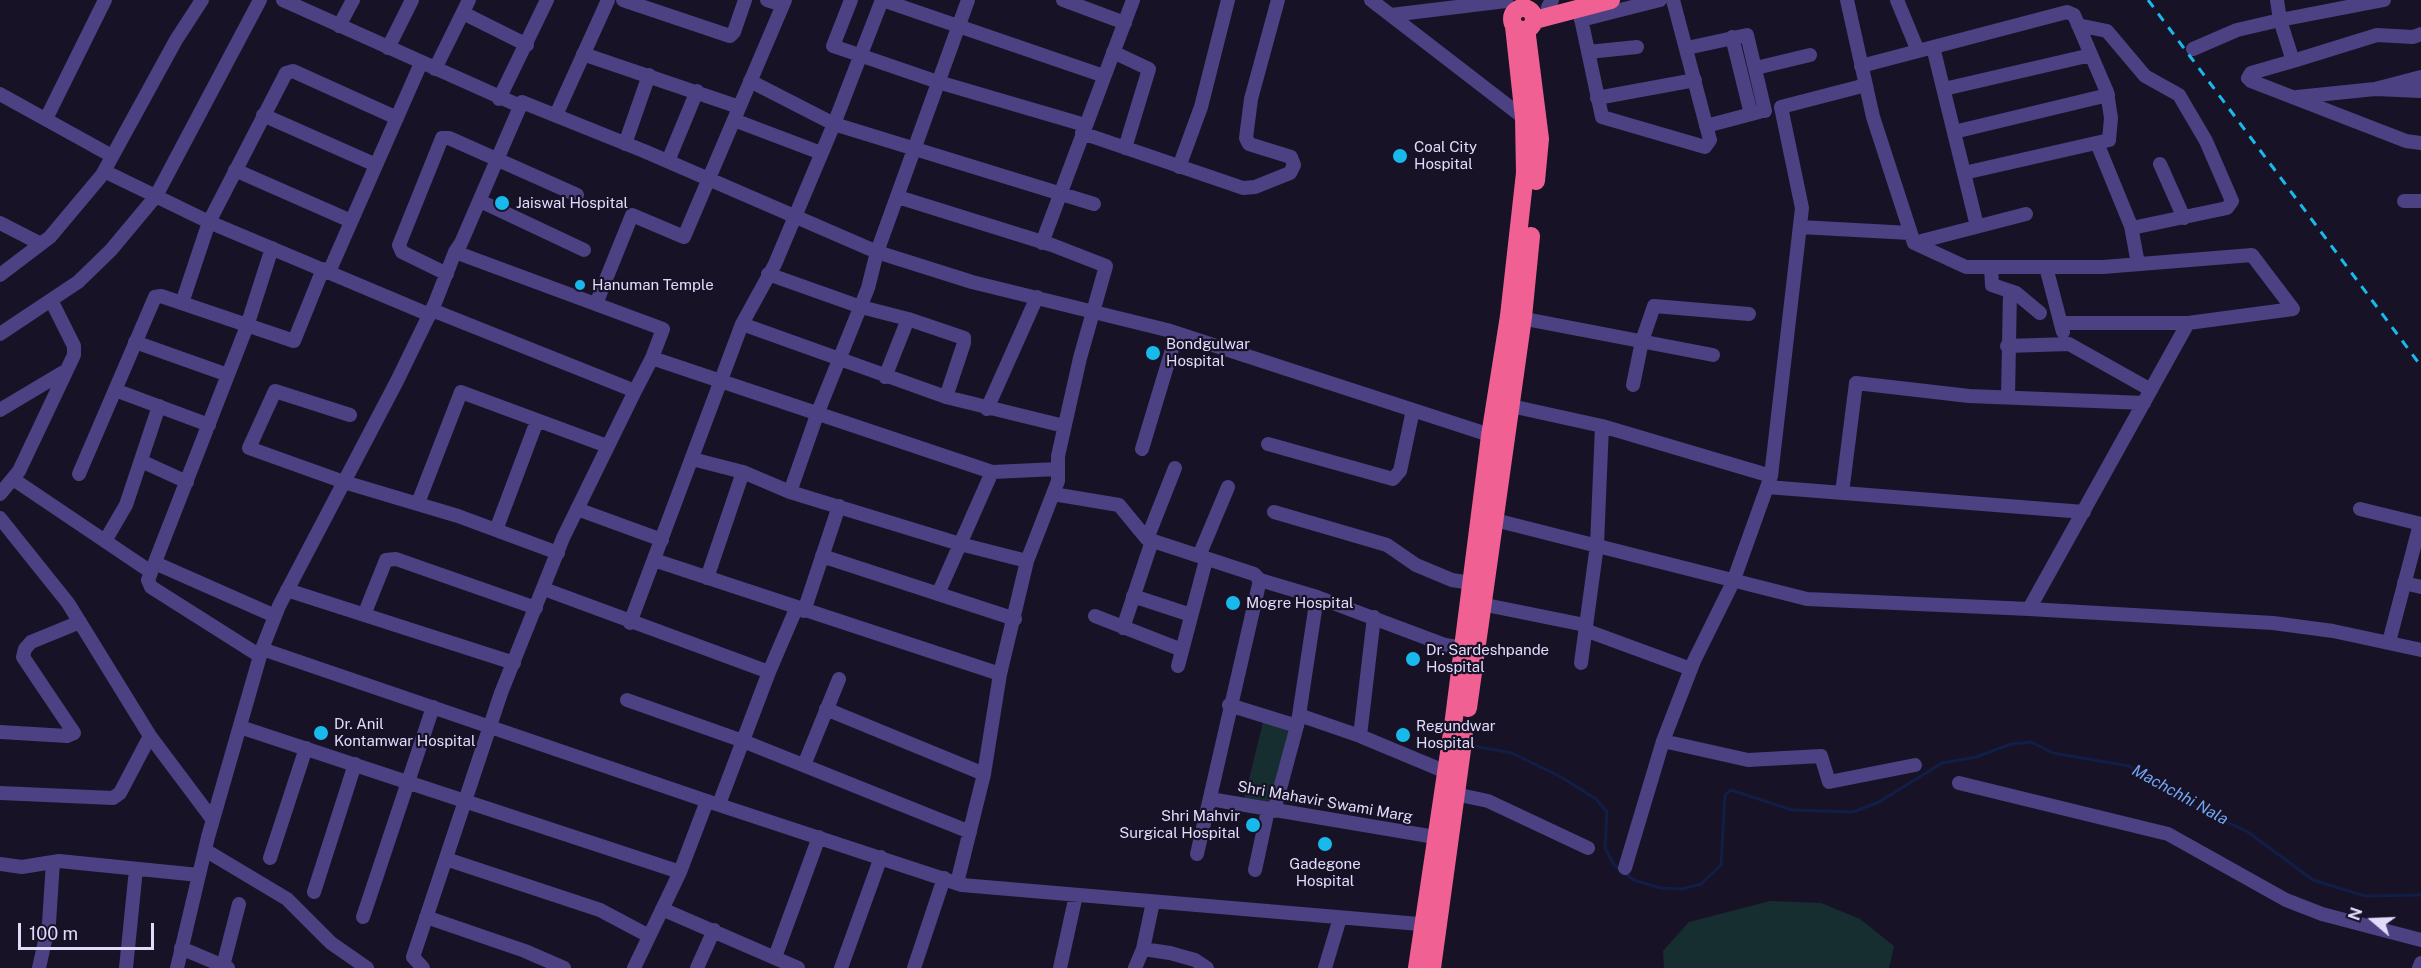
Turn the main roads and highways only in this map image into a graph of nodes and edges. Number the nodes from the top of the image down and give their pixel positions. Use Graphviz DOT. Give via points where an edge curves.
graph roads {
  1 [pos="1611,0"];
  2 [pos="1577,10"];
  3 [pos="1525,11"];
  4 [pos="1516,317"];
  5 [pos="1510,360"];
  6 [pos="1498,438"];
  7 [pos="1488,518"];
  8 [pos="1476,603"];
  9 [pos="1460,720"];
  10 [pos="1451,761"];
  11 [pos="1430,925"];
  12 [pos="1417,968"];
  13 [pos="1432,968"];
  1 -- 2 [label="highway"];
  2 -- 3 [label="highway"];
  3 -- 4 [label="highway" via="1526,173"];
  3 -- 4 [label="highway" via="1540,139"];
  4 -- 5 [label="highway"];
  5 -- 6 [label="highway"];
  5 -- 6 [label="highway" via="1511,406"];
  6 -- 7 [label="highway"];
  7 -- 8 [label="highway"];
  7 -- 8 [label="highway" via="1462,582"];
  8 -- 9 [label="highway"];
  8 -- 9 [label="highway" via="1456,646"];
  9 -- 10 [label="highway"];
  10 -- 11 [label="highway" via="1435,837"];
  10 -- 11 [label="highway" via="1455,794"];
  11 -- 12 [label="highway"];
  11 -- 13 [label="highway"];
}
